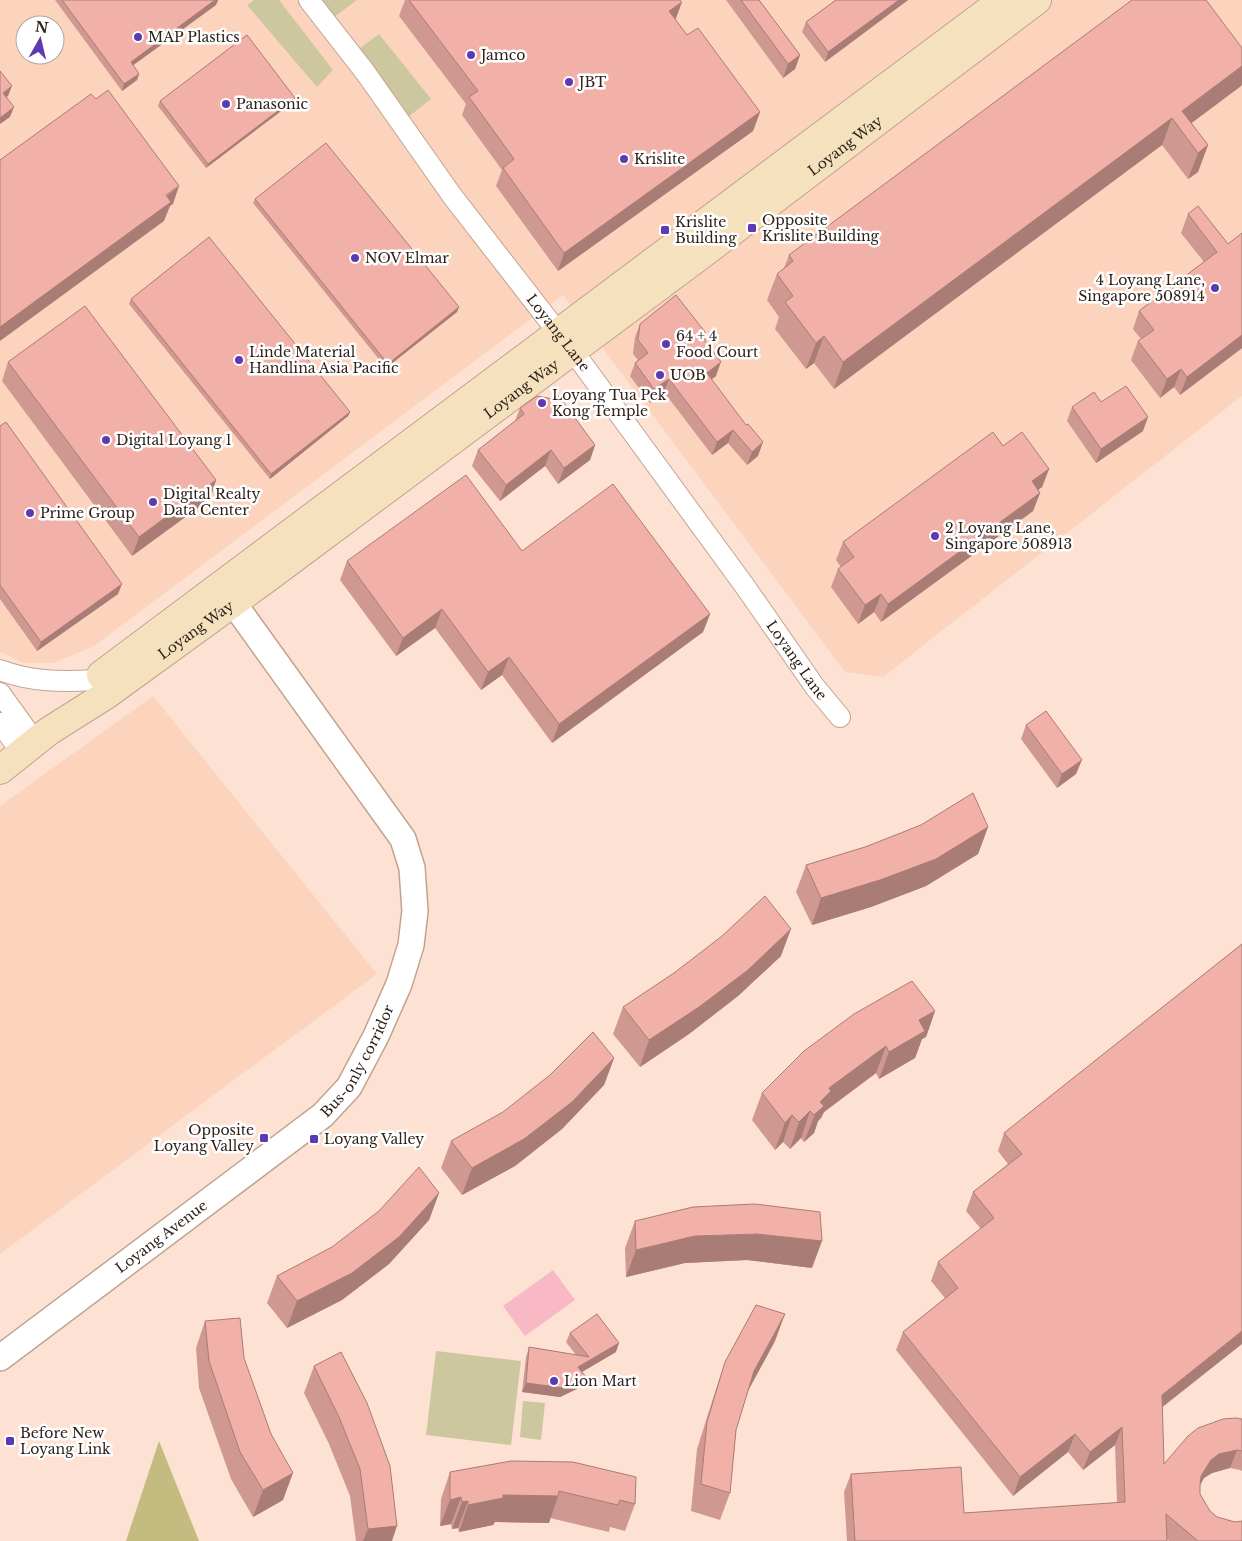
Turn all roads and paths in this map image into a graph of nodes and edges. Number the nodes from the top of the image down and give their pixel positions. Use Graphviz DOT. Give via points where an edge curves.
graph roads {
  1 [pos="309,0"];
  2 [pos="1003,0"];
  3 [pos="1037,0"];
  4 [pos="566,342"];
  5 [pos="266,579"];
  6 [pos="227,594"];
  7 [pos="258,638"];
  8 [pos="0,670"];
  9 [pos="95,680"];
  10 [pos="0,694"];
  11 [pos="840,717"];
  12 [pos="16,739"];
  13 [pos="0,770"];
  14 [pos="322,1115"];
  15 [pos="0,1358"];
  1 -- 4 [label="street, Loyang Lane"];
  2 -- 4 [label="main road, Loyang Way"];
  3 -- 4 [label="main road, Loyang Way"];
  4 -- 5 [label="main road, Loyang Way"];
  4 -- 6 [label="main road, Loyang Way"];
  4 -- 11 [label="street, Loyang Lane"];
  5 -- 6 [label="main road, Loyang Way"];
  5 -- 7 [label="street" via="256,604"];
  6 -- 7 [label="street, Bus-only corridor"];
  6 -- 9 [label="main road, Loyang Way"];
  6 -- 12 [label="main road, Loyang Way"];
  7 -- 14 [label="street, Bus-only corridor" via="385,814 389,841 400,869 406,910 403,942 391,981"];
  8 -- 9 [label="street" via="30,679 59,682"];
  9 -- 12 [label="main road, Loyang Way"];
  10 -- 12 [label="street"];
  12 -- 13 [label="main road, Loyang Way"];
  14 -- 15 [label="street, Loyang Avenue"];
}
